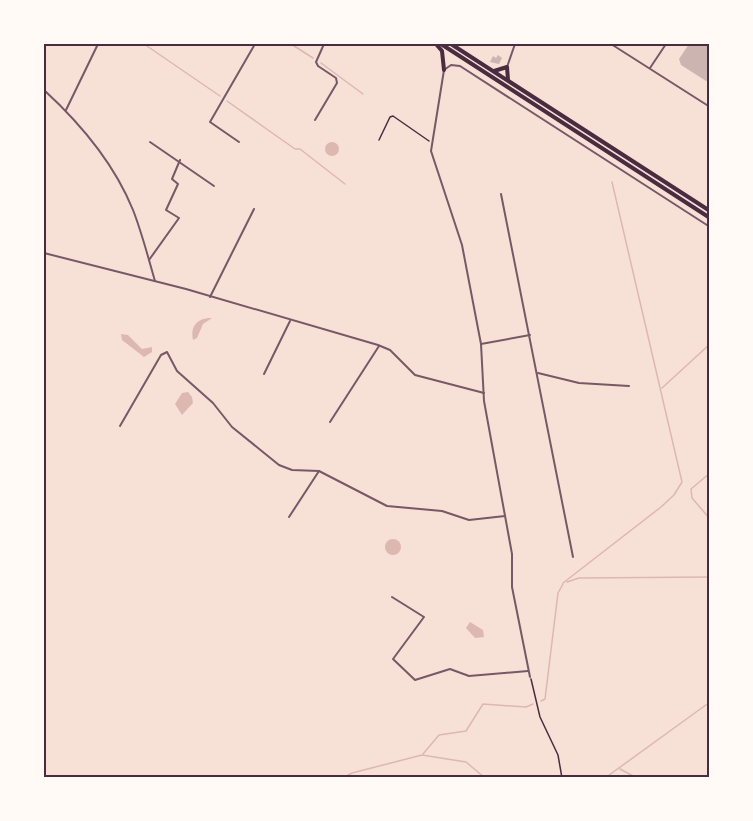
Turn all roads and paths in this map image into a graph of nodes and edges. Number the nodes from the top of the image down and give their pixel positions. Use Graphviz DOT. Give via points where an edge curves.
graph roads {
  1 [pos="98,44"];
  2 [pos="255,44"];
  3 [pos="324,44"];
  4 [pos="438,44"];
  5 [pos="451,44"];
  6 [pos="515,44"];
  7 [pos="611,44"];
  8 [pos="666,44"];
  9 [pos="507,67"];
  10 [pos="650,69"];
  11 [pos="444,70"];
  12 [pos="493,71"];
  13 [pos="509,82"];
  14 [pos="44,90"];
  15 [pos="710,107"];
  16 [pos="66,110"];
  17 [pos="315,120"];
  18 [pos="379,140"];
  19 [pos="150,142"];
  20 [pos="239,142"];
  21 [pos="431,144"];
  22 [pos="180,160"];
  23 [pos="214,186"];
  24 [pos="501,194"];
  25 [pos="254,209"];
  26 [pos="710,211"];
  27 [pos="710,218"];
  28 [pos="710,226"];
  29 [pos="44,253"];
  30 [pos="149,260"];
  31 [pos="155,281"];
  32 [pos="210,297"];
  33 [pos="290,321"];
  34 [pos="530,335"];
  35 [pos="481,344"];
  36 [pos="379,346"];
  37 [pos="538,373"];
  38 [pos="264,374"];
  39 [pos="629,386"];
  40 [pos="484,393"];
  41 [pos="330,422"];
  42 [pos="120,426"];
  43 [pos="319,471"];
  44 [pos="505,516"];
  45 [pos="289,517"];
  46 [pos="573,557"];
  47 [pos="392,597"];
  48 [pos="528,671"];
  49 [pos="530,677"];
  50 [pos="562,777"];
  1 -- 16 [label="street"];
  2 -- 20 [label="street" via="210,122"];
  3 -- 17 [label="street" via="316,62 337,83"];
  4 -- 11 [label="highway"];
  4 -- 27 [label="highway"];
  5 -- 12 [label="highway"];
  6 -- 9 [label="street"];
  7 -- 10 [label="street"];
  8 -- 10 [label="street"];
  9 -- 12 [label="highway"];
  9 -- 13 [label="highway"];
  10 -- 15 [label="street"];
  11 -- 21 [label="street"];
  11 -- 28 [label="street" via="451,65 460,66"];
  12 -- 13 [label="highway"];
  13 -- 26 [label="highway"];
  14 -- 16 [label="street"];
  16 -- 30 [label="street" via="103,154 127,195"];
  18 -- 21 [label="path" via="393,116"];
  19 -- 22 [label="street"];
  21 -- 35 [label="street" via="435,168 462,245"];
  22 -- 23 [label="street"];
  22 -- 30 [label="street" via="172,179 178,184 166,210 179,218"];
  24 -- 34 [label="street"];
  25 -- 32 [label="street"];
  29 -- 31 [label="street"];
  30 -- 31 [label="street"];
  31 -- 32 [label="street"];
  32 -- 33 [label="street"];
  33 -- 36 [label="street"];
  33 -- 38 [label="street"];
  34 -- 35 [label="street"];
  34 -- 37 [label="street"];
  35 -- 40 [label="street"];
  36 -- 40 [label="street" via="390,350 415,375"];
  36 -- 41 [label="street"];
  37 -- 39 [label="street" via="579,383"];
  37 -- 46 [label="street"];
  40 -- 44 [label="street"];
  42 -- 43 [label="street" via="161,354 167,352 177,371 213,403 237,432 272,460 286,468"];
  43 -- 44 [label="street" via="387,506 449,512 469,520"];
  43 -- 45 [label="street"];
  44 -- 48 [label="street" via="512,554 512,586"];
  47 -- 48 [label="street" via="424,616 393,659 415,680 450,669 469,676"];
  48 -- 49 [label="street"];
  49 -- 50 [label="path"];
}
